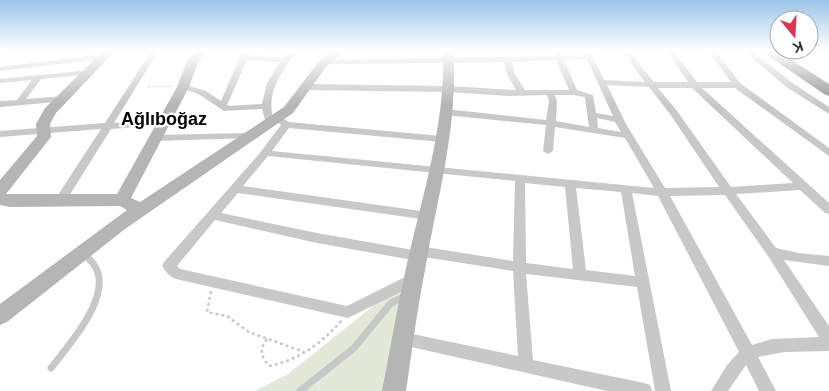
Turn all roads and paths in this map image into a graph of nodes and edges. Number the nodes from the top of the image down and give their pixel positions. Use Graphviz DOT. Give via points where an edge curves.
graph roads {
  1 [pos="94,68"];
  2 [pos="144,68"];
  3 [pos="191,68"];
  4 [pos="239,68"];
  5 [pos="279,68"];
  6 [pos="322,68"];
  7 [pos="448,68"];
  8 [pos="510,68"];
  9 [pos="563,68"];
  10 [pos="596,68"];
  11 [pos="638,68"];
  12 [pos="682,68"];
  13 [pos="725,68"];
  14 [pos="769,68"];
  15 [pos="794,68"];
  16 [pos="808,68"];
  17 [pos="90,72"];
  18 [pos="40,76"];
  19 [pos="0,81"];
  20 [pos="603,82"];
  21 [pos="829,82"];
  22 [pos="694,84"];
  23 [pos="650,85"];
  24 [pos="737,85"];
  25 [pos="148,87"];
  26 [pos="183,87"];
  27 [pos="308,87"];
  28 [pos="449,89"];
  29 [pos="829,91"];
  30 [pos="550,92"];
  31 [pos="574,92"];
  32 [pos="522,93"];
  33 [pos="63,99"];
  34 [pos="20,102"];
  35 [pos="0,104"];
  36 [pos="223,105"];
  37 [pos="829,111"];
  38 [pos="446,112"];
  39 [pos="593,115"];
  40 [pos="275,117"];
  41 [pos="620,120"];
  42 [pos="163,122"];
  43 [pos="550,123"];
  44 [pos="109,126"];
  45 [pos="594,130"];
  46 [pos="43,131"];
  47 [pos="0,134"];
  48 [pos="248,136"];
  49 [pos="629,136"];
  50 [pos="155,138"];
  51 [pos="441,139"];
  52 [pos="548,151"];
  53 [pos="265,153"];
  54 [pos="829,153"];
  55 [pos="437,170"];
  56 [pos="520,179"];
  57 [pos="570,185"];
  58 [pos="805,186"];
  59 [pos="235,189"];
  60 [pos="626,190"];
  61 [pos="0,191"];
  62 [pos="728,191"];
  63 [pos="662,192"];
  64 [pos="0,199"];
  65 [pos="122,200"];
  66 [pos="60,201"];
  67 [pos="140,210"];
  68 [pos="829,210"];
  69 [pos="213,216"];
  70 [pos="428,216"];
  71 [pos="772,252"];
  72 [pos="81,253"];
  73 [pos="419,254"];
  74 [pos="829,260"];
  75 [pos="520,267"];
  76 [pos="580,275"];
  77 [pos="213,282"];
  78 [pos="643,282"];
  79 [pos="412,287"];
  80 [pos="348,312"];
  81 [pos="0,316"];
  82 [pos="267,339"];
  83 [pos="829,339"];
  84 [pos="403,340"];
  85 [pos="829,344"];
  86 [pos="304,352"];
  87 [pos="750,353"];
  88 [pos="526,364"];
  89 [pos="51,368"];
  90 [pos="300,391"];
  91 [pos="394,391"];
  92 [pos="644,391"];
  93 [pos="663,391"];
  94 [pos="720,391"];
  95 [pos="768,391"];
  1 -- 17 [label="street"];
  2 -- 44 [label="street"];
  3 -- 26 [label="street"];
  4 -- 36 [label="street"];
  5 -- 40 [label="street" via="273,78"];
  6 -- 27 [label="street"];
  7 -- 28 [label="street"];
  8 -- 32 [label="street"];
  9 -- 31 [label="street"];
  10 -- 20 [label="street"];
  11 -- 23 [label="street"];
  12 -- 22 [label="street"];
  13 -- 24 [label="street"];
  14 -- 37 [label="street"];
  15 -- 29 [label="highway"];
  16 -- 21 [label="highway"];
  17 -- 18 [label="street"];
  17 -- 33 [label="street"];
  18 -- 19 [label="street"];
  18 -- 34 [label="street"];
  20 -- 23 [label="street"];
  20 -- 41 [label="street"];
  22 -- 23 [label="street"];
  22 -- 24 [label="street"];
  22 -- 58 [label="street"];
  23 -- 62 [label="street" via="674,113"];
  24 -- 54 [label="street"];
  25 -- 26 [label="path"];
  26 -- 36 [label="street" via="204,93"];
  26 -- 42 [label="street"];
  27 -- 28 [label="street"];
  27 -- 40 [label="street" via="292,107"];
  28 -- 32 [label="street"];
  28 -- 38 [label="street"];
  30 -- 31 [label="street"];
  30 -- 32 [label="street"];
  30 -- 43 [label="street"];
  31 -- 39 [label="street" via="589,95"];
  33 -- 34 [label="street"];
  33 -- 46 [label="street" via="50,111"];
  34 -- 35 [label="street"];
  36 -- 40 [label="street"];
  38 -- 43 [label="street"];
  38 -- 51 [label="street"];
  39 -- 41 [label="street"];
  39 -- 45 [label="street"];
  40 -- 48 [label="street"];
  40 -- 51 [label="street"];
  40 -- 53 [label="street"];
  41 -- 49 [label="street"];
  42 -- 44 [label="street"];
  42 -- 50 [label="street"];
  43 -- 45 [label="street"];
  43 -- 52 [label="street"];
  44 -- 46 [label="street"];
  44 -- 66 [label="street"];
  45 -- 49 [label="street"];
  46 -- 47 [label="street"];
  46 -- 61 [label="street" via="44,137"];
  48 -- 50 [label="street"];
  48 -- 67 [label="street"];
  49 -- 63 [label="street"];
  50 -- 65 [label="street"];
  51 -- 55 [label="street"];
  53 -- 55 [label="street"];
  53 -- 59 [label="street"];
  55 -- 56 [label="street"];
  55 -- 70 [label="street"];
  56 -- 57 [label="street"];
  56 -- 75 [label="street"];
  57 -- 60 [label="street"];
  57 -- 76 [label="street"];
  58 -- 62 [label="street"];
  58 -- 68 [label="street"];
  59 -- 69 [label="street"];
  59 -- 70 [label="street"];
  60 -- 63 [label="street"];
  60 -- 78 [label="street"];
  62 -- 63 [label="street"];
  62 -- 71 [label="street"];
  63 -- 87 [label="street"];
  64 -- 66 [label="street"];
  65 -- 66 [label="street"];
  65 -- 67 [label="street"];
  67 -- 72 [label="street"];
  69 -- 73 [label="street" via="317,238"];
  69 -- 77 [label="street" via="169,266 176,274"];
  70 -- 73 [label="street"];
  71 -- 74 [label="street"];
  71 -- 83 [label="street"];
  72 -- 81 [label="street"];
  72 -- 89 [label="lane" via="94,261 100,271 98,294 77,334"];
  73 -- 75 [label="street"];
  73 -- 79 [label="street"];
  75 -- 76 [label="street"];
  75 -- 88 [label="street"];
  76 -- 78 [label="street"];
  77 -- 80 [label="street"];
  77 -- 82 [label="path" via="207,312 227,316 249,332"];
  78 -- 93 [label="street"];
  79 -- 80 [label="street"];
  79 -- 84 [label="street"];
  79 -- 90 [label="lane" via="391,303 354,348"];
  80 -- 86 [label="path" via="334,330"];
  82 -- 86 [label="path"];
  82 -- 86 [label="path" via="262,346 262,357 269,366 285,364"];
  84 -- 88 [label="street"];
  84 -- 91 [label="street"];
  85 -- 87 [label="street" via="770,347"];
  87 -- 94 [label="street" via="736,366"];
  87 -- 95 [label="street"];
  88 -- 92 [label="street"];
}
